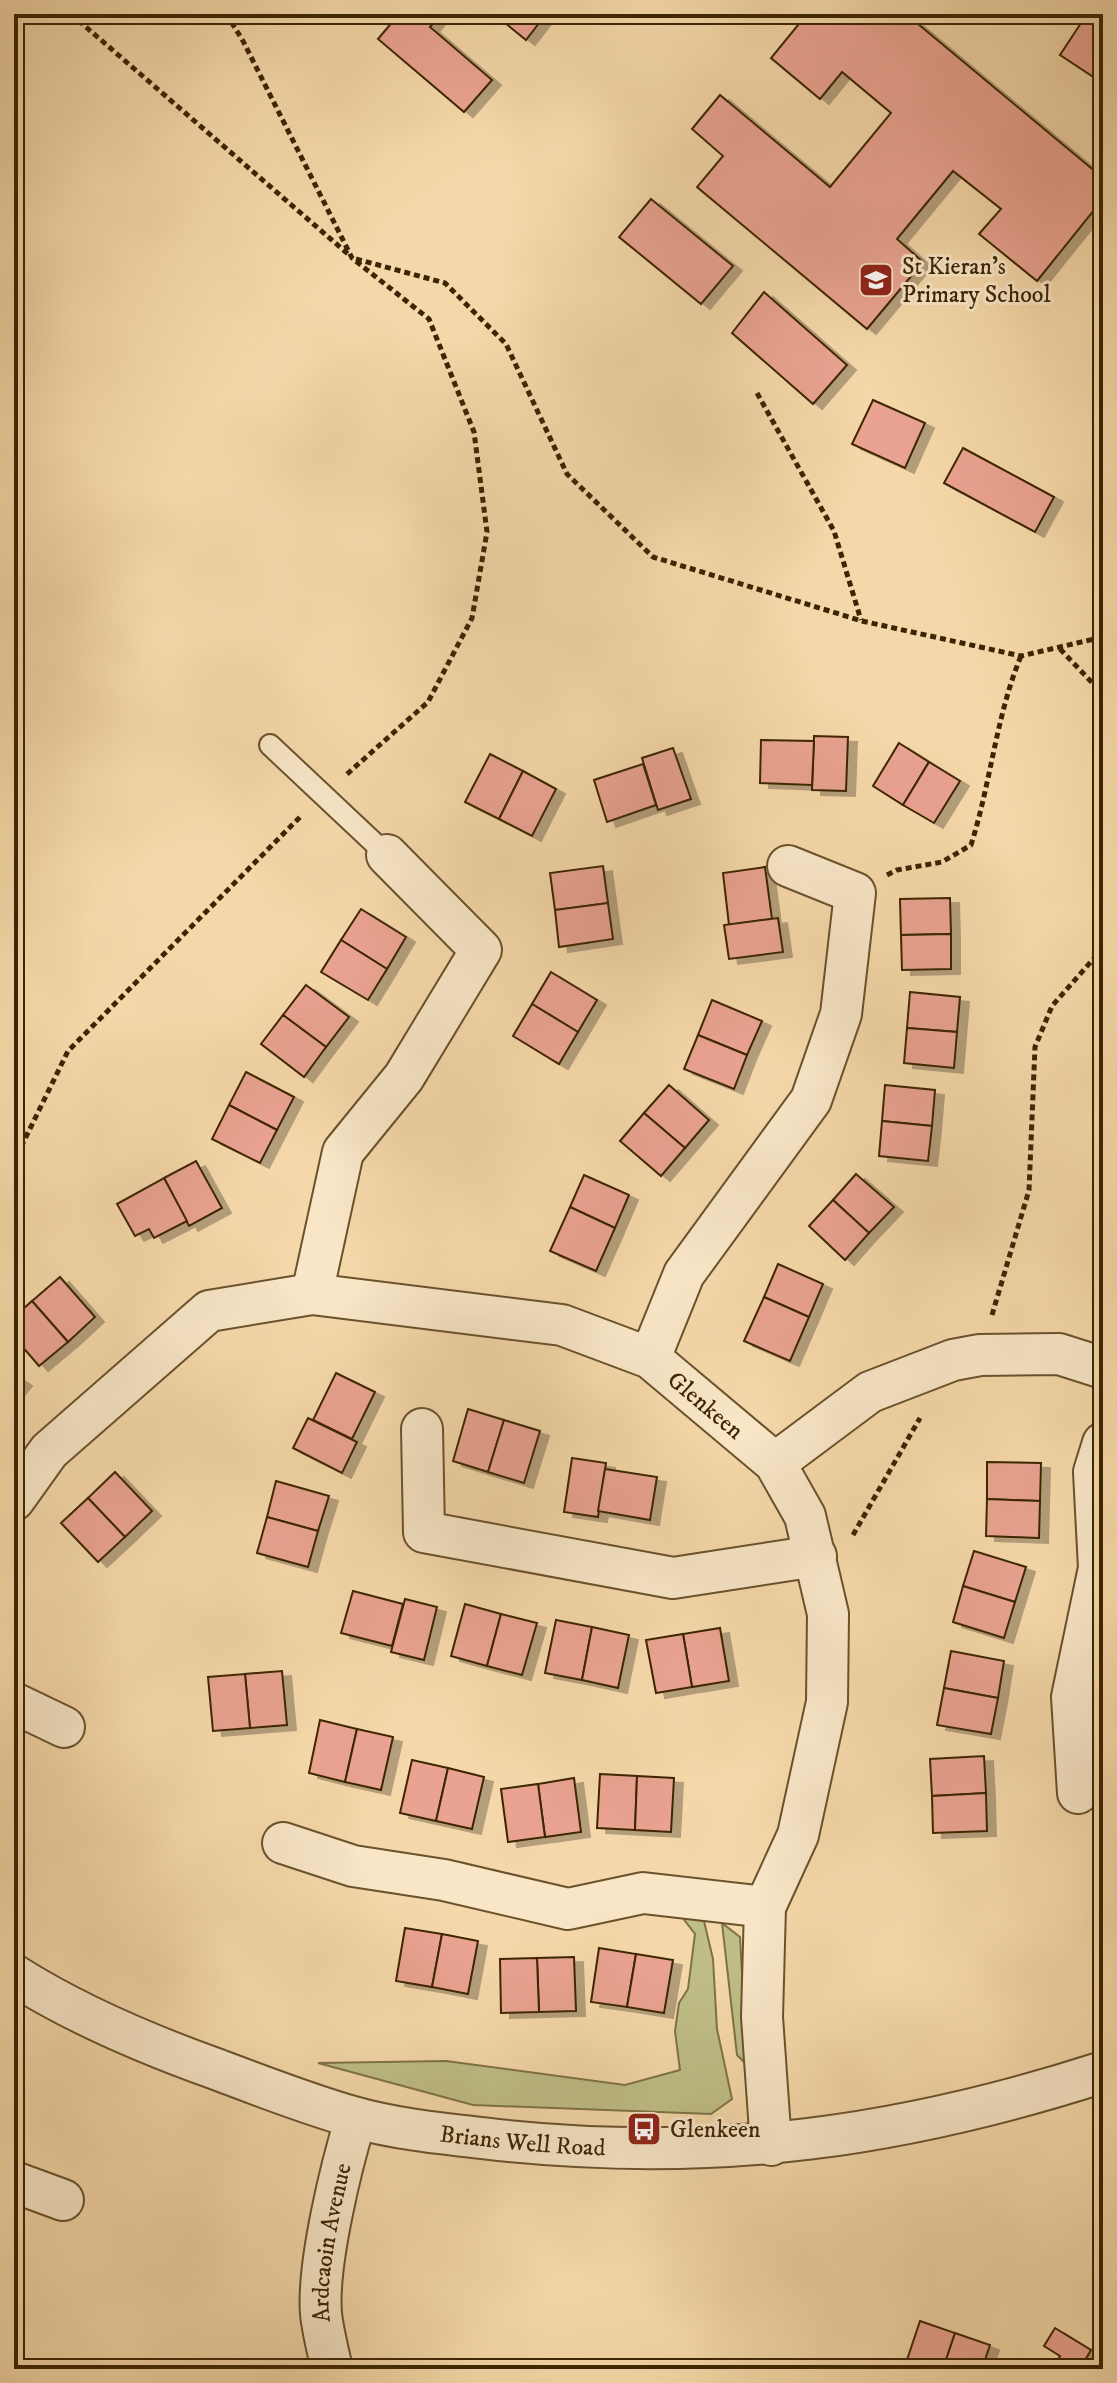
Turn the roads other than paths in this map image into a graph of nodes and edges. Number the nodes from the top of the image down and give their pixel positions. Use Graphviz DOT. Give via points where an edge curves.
graph roads {
  1 [pos="270,745"];
  2 [pos="387,855"];
  3 [pos="788,866"];
  4 [pos="312,1294"];
  5 [pos="650,1358"];
  6 [pos="1103,1368"];
  7 [pos="422,1429"];
  8 [pos="1103,1443"];
  9 [pos="775,1463"];
  10 [pos="14,1500"];
  11 [pos="819,1572"];
  12 [pos="14,1703"];
  13 [pos="64,1727"];
  14 [pos="1078,1793"];
  15 [pos="283,1843"];
  16 [pos="765,1907"];
  17 [pos="14,1975"];
  18 [pos="1103,2072"];
  19 [pos="356,2118"];
  20 [pos="771,2145"];
  21 [pos="14,2182"];
  22 [pos="63,2200"];
  23 [pos="332,2369"];
  1 -- 2 [label="lane"];
  2 -- 4 [label="street" via="481,950 404,1077 343,1152"];
  3 -- 5 [label="street" via="855,893 841,1014 811,1100 684,1274"];
  4 -- 5 [label="street, Glenkeen" via="562,1325"];
  4 -- 10 [label="street, Glenkeen" via="209,1311 49,1451"];
  5 -- 9 [label="street, Glenkeen"];
  6 -- 9 [label="street" via="1059,1354 967,1357 870,1392"];
  7 -- 11 [label="street" via="424,1532 673,1578"];
  8 -- 14 [label="street" via="1094,1472 1099,1568 1072,1697"];
  9 -- 11 [label="street, Glenkeen" via="805,1516"];
  11 -- 16 [label="street, Glenkeen" via="828,1614 827,1702 798,1835"];
  12 -- 13 [label="street"];
  15 -- 16 [label="street" via="353,1866 444,1880 568,1909 643,1893"];
  16 -- 20 [label="street, Glenkeen" via="762,2017"];
  17 -- 19 [label="street, Brians Well Road" via="117,2030"];
  18 -- 20 [label="street, Brians Well Road" via="1006,2103"];
  19 -- 20 [label="street, Brians Well Road" via="584,2148"];
  19 -- 23 [label="street, Ardcaoin Avenue" via="344,2155 321,2312"];
  21 -- 22 [label="street"];
}
